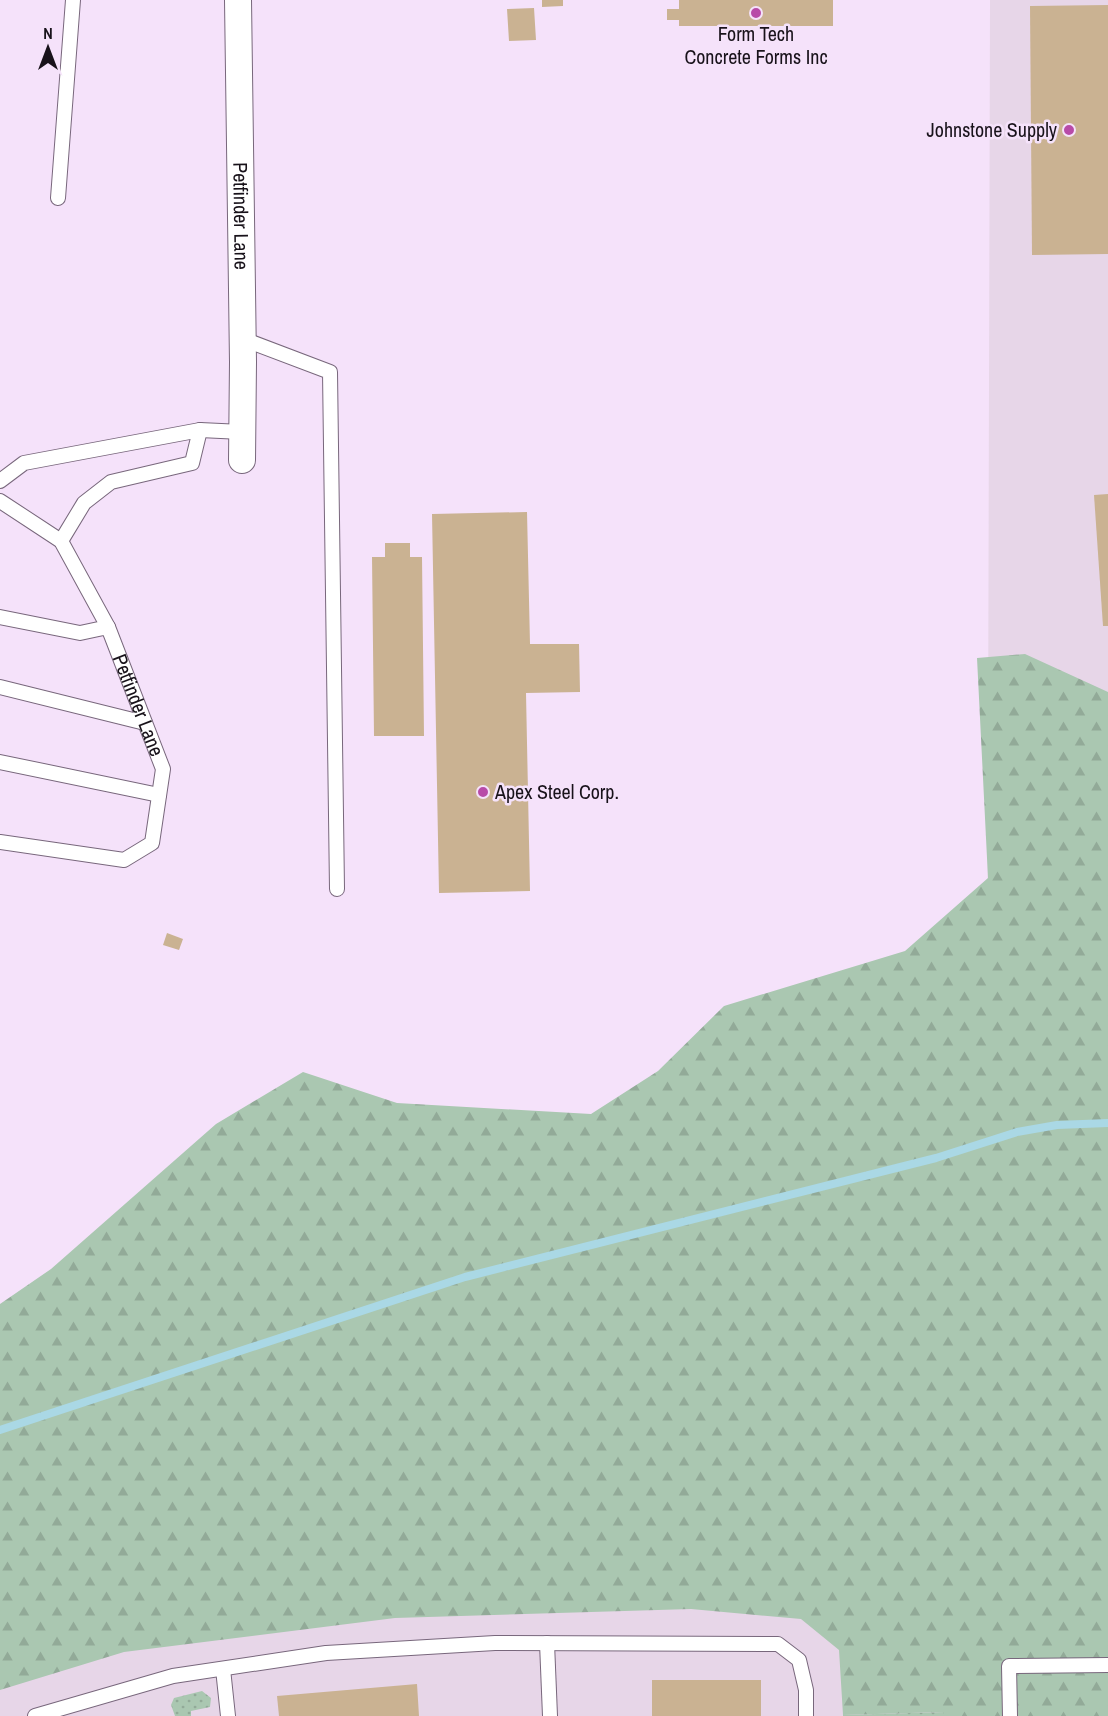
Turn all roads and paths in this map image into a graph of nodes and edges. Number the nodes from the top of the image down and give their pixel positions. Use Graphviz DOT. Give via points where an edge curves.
graph roads {
  1 [pos="73,0"];
  2 [pos="238,0"];
  3 [pos="58,198"];
  4 [pos="243,339"];
  5 [pos="201,430"];
  6 [pos="242,432"];
  7 [pos="242,460"];
  8 [pos="0,480"];
  9 [pos="0,501"];
  10 [pos="61,541"];
  11 [pos="0,617"];
  12 [pos="108,627"];
  13 [pos="0,687"];
  14 [pos="145,723"];
  15 [pos="0,762"];
  16 [pos="159,795"];
  17 [pos="0,842"];
  18 [pos="337,889"];
  19 [pos="548,1643"];
  20 [pos="1108,1665"];
  21 [pos="223,1669"];
  22 [pos="35,1716"];
  23 [pos="228,1716"];
  24 [pos="550,1716"];
  25 [pos="806,1716"];
  26 [pos="1010,1716"];
  1 -- 3 [label="lane"];
  2 -- 4 [label="street, Petfinder Lane"];
  4 -- 6 [label="street, Petfinder Lane"];
  4 -- 18 [label="lane" via="330,372"];
  5 -- 6 [label="lane"];
  5 -- 8 [label="lane" via="24,463"];
  5 -- 10 [label="lane" via="192,463 111,482 84,503"];
  6 -- 7 [label="street, Petfinder Lane"];
  9 -- 10 [label="lane"];
  10 -- 12 [label="lane"];
  11 -- 12 [label="lane, Petfinder Lane" via="80,633"];
  12 -- 14 [label="lane, Petfinder Lane"];
  13 -- 14 [label="lane"];
  14 -- 16 [label="lane, Petfinder Lane" via="163,769"];
  15 -- 16 [label="lane"];
  16 -- 17 [label="lane, Petfinder Lane" via="152,843 124,860"];
  19 -- 21 [label="lane" via="326,1653"];
  19 -- 24 [label="lane"];
  19 -- 25 [label="lane" via="777,1644 799,1660 806,1690"];
  20 -- 26 [label="lane" via="1009,1666"];
  21 -- 22 [label="lane" via="173,1676"];
  21 -- 23 [label="lane"];
}
